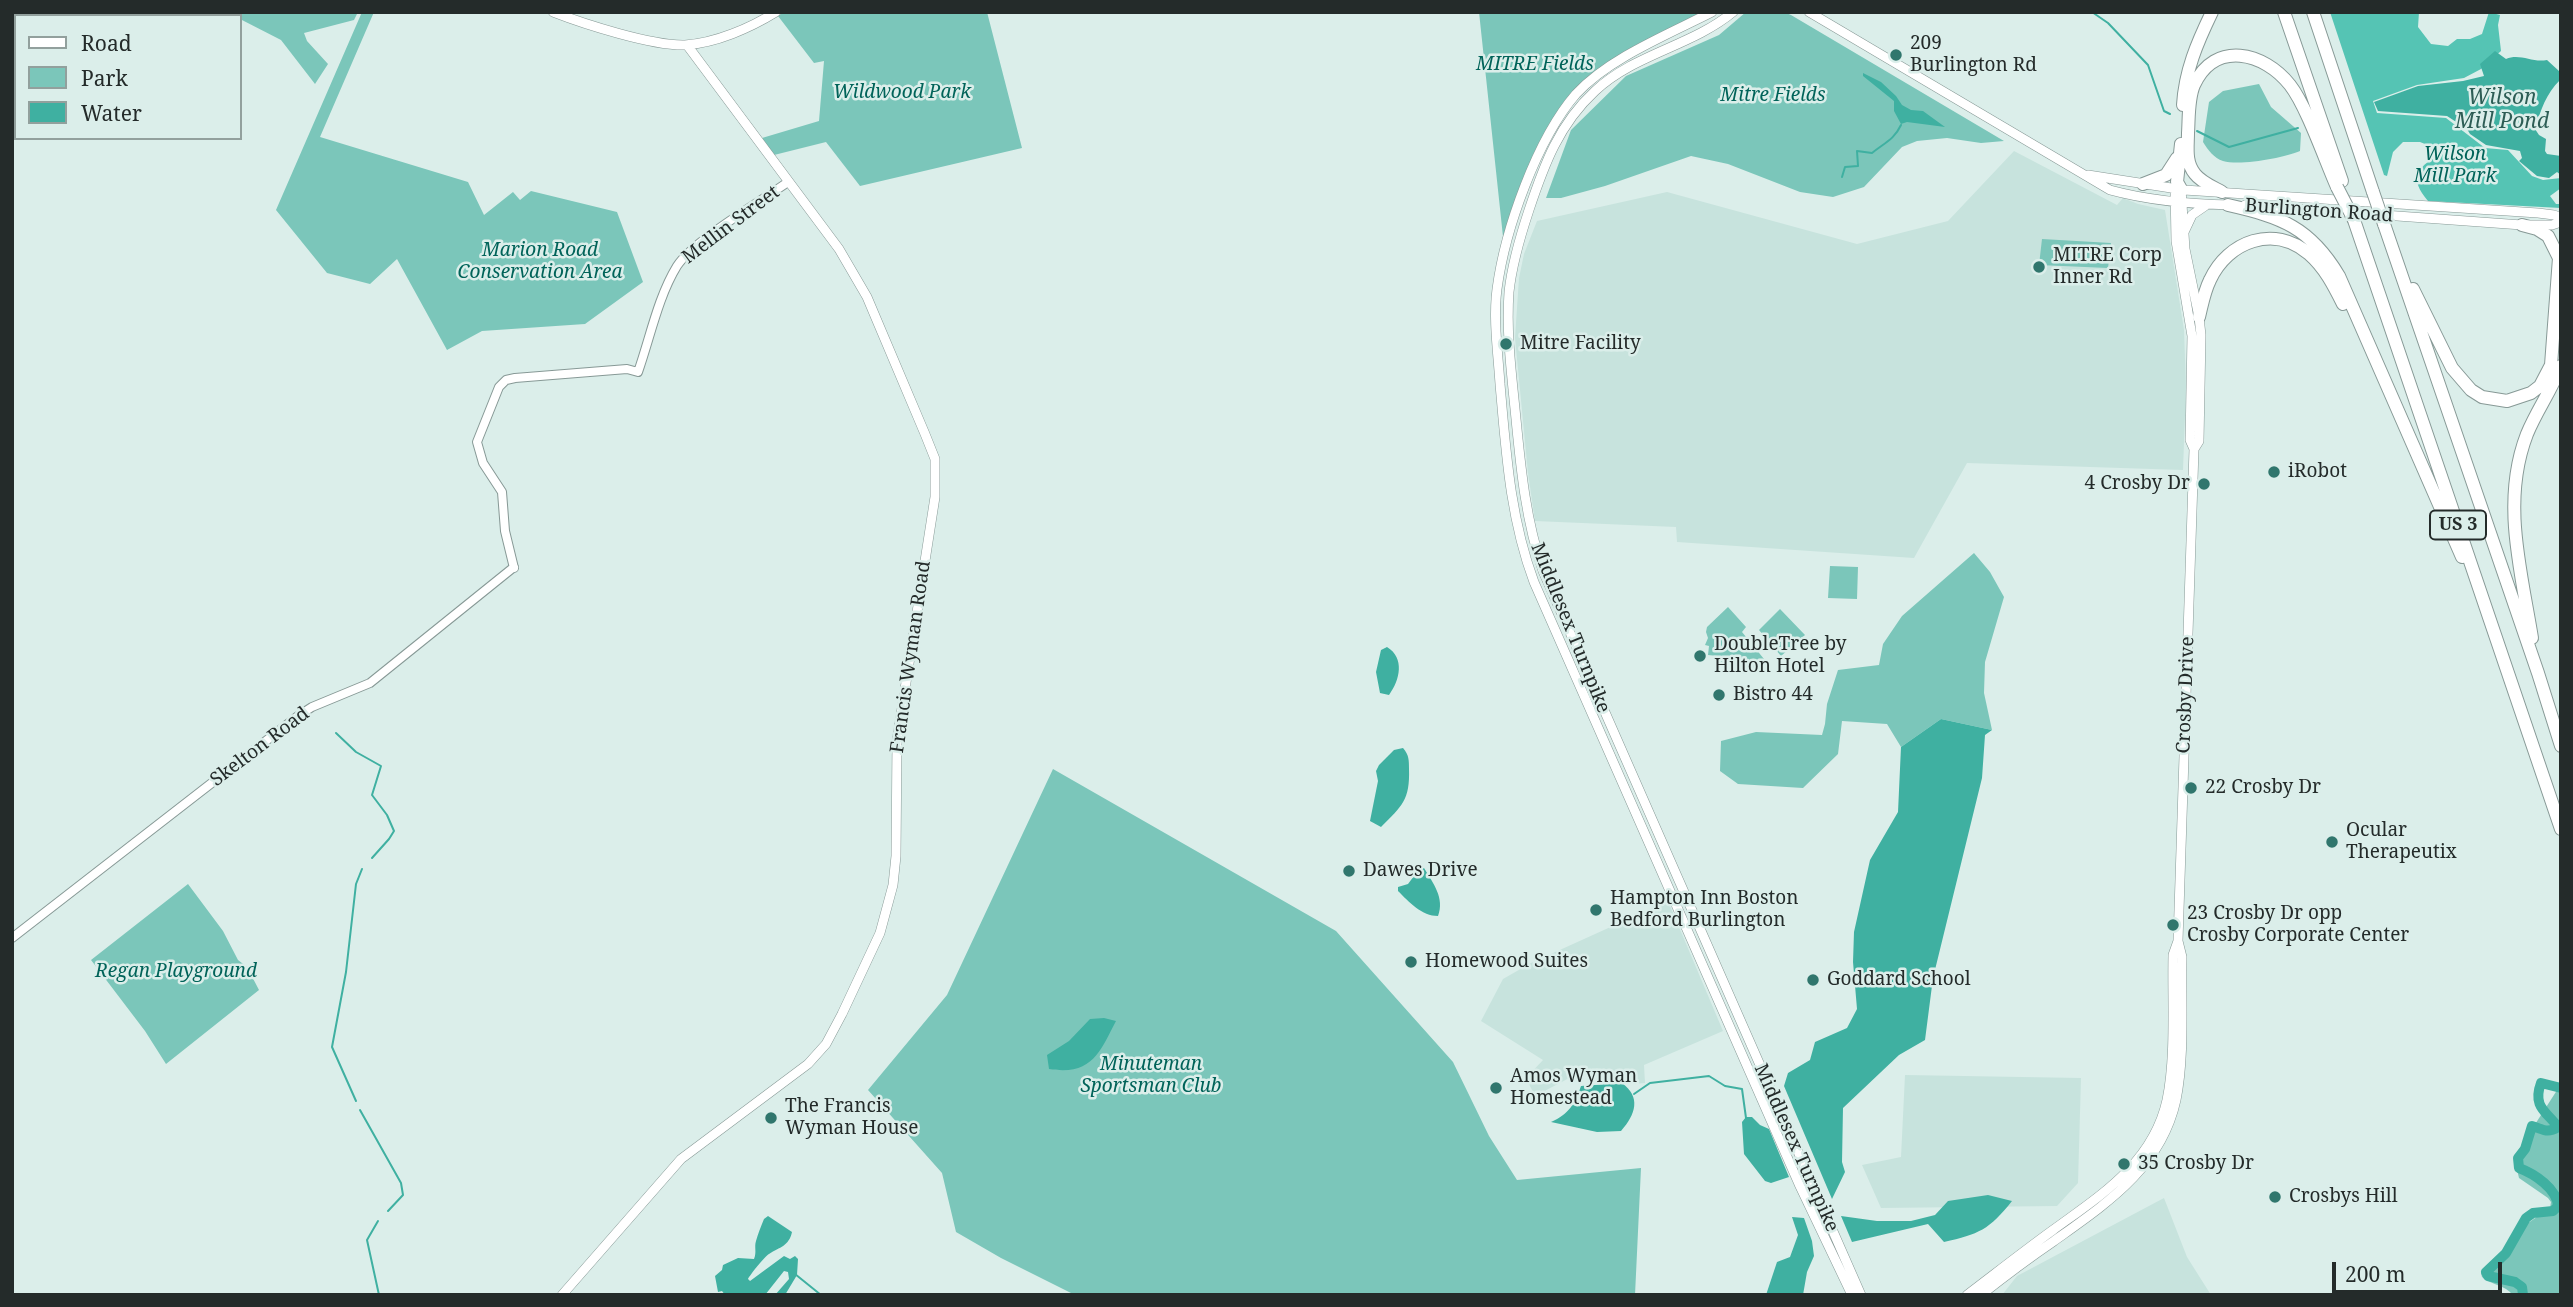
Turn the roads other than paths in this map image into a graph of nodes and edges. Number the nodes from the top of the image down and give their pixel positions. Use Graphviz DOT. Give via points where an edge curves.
graph roads {
  1 [pos="553,12"];
  2 [pos="776,12"];
  3 [pos="1712,12"];
  4 [pos="1733,12"];
  5 [pos="1809,12"];
  6 [pos="2211,12"];
  7 [pos="2284,12"];
  8 [pos="2313,12"];
  9 [pos="687,45"];
  10 [pos="2180,151"];
  11 [pos="2083,174"];
  12 [pos="788,182"];
  13 [pos="2143,184"];
  14 [pos="2178,186"];
  15 [pos="2341,188"];
  16 [pos="2222,192"];
  17 [pos="2178,203"];
  18 [pos="2207,205"];
  19 [pos="2228,205"];
  20 [pos="2561,220"];
  21 [pos="2522,225"];
  22 [pos="2184,234"];
  23 [pos="2389,239"];
  24 [pos="2561,240"];
  25 [pos="2559,258"];
  26 [pos="2199,317"];
  27 [pos="2364,338"];
  28 [pos="2561,366"];
  29 [pos="2194,449"];
  30 [pos="514,567"];
  31 [pos="1555,599"];
  32 [pos="1544,603"];
  33 [pos="2487,611"];
  34 [pos="2538,673"];
  35 [pos="2561,746"];
  36 [pos="2561,829"];
  37 [pos="12,939"];
  38 [pos="2178,941"];
  39 [pos="1755,1054"];
  40 [pos="1744,1059"];
  41 [pos="562,1295"];
  42 [pos="1852,1295"];
  43 [pos="1861,1295"];
  44 [pos="1967,1295"];
  45 [pos="1981,1295"];
  1 -- 9 [label="main road" via="642,38"];
  2 -- 9 [label="main road" via="732,34"];
  3 -- 32 [label="main road, Middlesex Turnpike" via="1626,57 1577,93 1534,165 1504,246 1497,291 1507,466 1527,564"];
  4 -- 31 [label="main road, Middlesex Turnpike" via="1630,66 1581,105 1552,146 1517,247 1508,320 1518,442 1535,547"];
  5 -- 11 [label="main road, Burlington Road"];
  6 -- 10 [label="highway" via="2186,74"];
  7 -- 15 [label="highway"];
  8 -- 23 [label="highway, US 3, bridge"];
  9 -- 12 [label="main road, Francis Wyman Road"];
  10 -- 13 [label="highway" via="2166,175"];
  10 -- 14 [label="highway"];
  11 -- 13 [label="main road, Burlington Road"];
  11 -- 17 [label="main road, Burlington Road" via="2110,190"];
  12 -- 30 [label="street, Mellin Street" via="687,254 664,296 638,372 627,369 509,379 498,390 478,438 483,463 502,492"];
  12 -- 41 [label="main road, Francis Wyman Road" via="859,281 935,459 935,497 897,740 897,856 891,894 876,942 823,1049 802,1070 681,1159"];
  13 -- 14 [label="main road, Burlington Road"];
  14 -- 16 [label="main road, Burlington Road"];
  14 -- 17 [label="main road, Crosby Drive"];
  15 -- 16 [label="highway" via="2292,88 2262,61 2238,55 2211,64 2190,98 2189,164 2195,174"];
  15 -- 33 [label="highway, US 3, bridge"];
  16 -- 20 [label="main road, Burlington Road" via="2538,213"];
  17 -- 18 [label="main road, Burlington Road"];
  17 -- 22 [label="main road, Crosby Drive"];
  17 -- 29 [label="main road, Crosby Drive" via="2176,241 2192,327 2190,440"];
  18 -- 19 [label="main road, Burlington Road"];
  18 -- 22 [label="main road" via="2192,215"];
  19 -- 21 [label="main road, Burlington Road"];
  19 -- 27 [label="highway" via="2272,215 2317,245 2339,276"];
  20 -- 21 [label="main road, Burlington Road" via="2552,225"];
  21 -- 25 [label="highway" via="2548,236"];
  22 -- 26 [label="main road, Crosby Drive"];
  23 -- 25 [label="highway" via="2452,368 2471,390 2494,401 2531,393 2548,374"];
  23 -- 34 [label="highway, US 3"];
  24 -- 25 [label="highway"];
  26 -- 27 [label="highway" via="2210,279 2227,256 2249,242 2281,239 2300,247 2319,264"];
  26 -- 29 [label="main road, Crosby Drive" via="2199,441"];
  27 -- 33 [label="highway"];
  28 -- 34 [label="highway" via="2527,436 2514,493 2513,522"];
  29 -- 38 [label="main road, Crosby Drive"];
  30 -- 37 [label="street, Skelton Road" via="368,684 298,716"];
  31 -- 32 [label="main road"];
  31 -- 39 [label="main road, Middlesex Turnpike"];
  32 -- 40 [label="main road, Middlesex Turnpike"];
  33 -- 36 [label="highway, US 3"];
  34 -- 35 [label="highway, US 3"];
  38 -- 44 [label="main road, Crosby Drive" via="2173,955 2167,1100 2145,1152 2121,1179"];
  38 -- 45 [label="main road, Crosby Drive" via="2182,957 2179,1076 2172,1116 2160,1145 2126,1188"];
  39 -- 40 [label="main road"];
  39 -- 43 [label="main road, Middlesex Turnpike"];
  40 -- 42 [label="main road, Middlesex Turnpike"];
}
